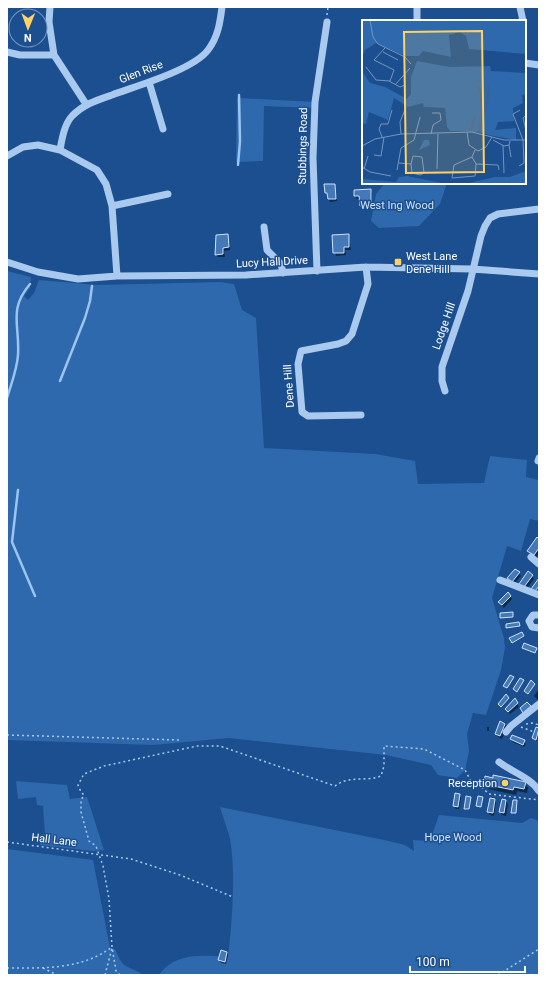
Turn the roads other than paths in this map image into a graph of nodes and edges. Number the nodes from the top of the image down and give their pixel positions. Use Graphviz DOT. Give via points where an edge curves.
graph roads {
  1 [pos="50,7"];
  2 [pos="222,7"];
  3 [pos="417,7"];
  4 [pos="520,7"];
  5 [pos="417,20"];
  6 [pos="523,20"];
  7 [pos="327,22"];
  8 [pos="7,52"];
  9 [pos="54,55"];
  10 [pos="526,63"];
  11 [pos="539,65"];
  12 [pos="149,82"];
  13 [pos="86,104"];
  14 [pos="163,129"];
  15 [pos="60,150"];
  16 [pos="7,156"];
  17 [pos="168,194"];
  18 [pos="112,206"];
  19 [pos="539,209"];
  20 [pos="264,227"];
  21 [pos="7,262"];
  22 [pos="366,267"];
  23 [pos="472,269"];
  24 [pos="317,270"];
  25 [pos="283,273"];
  26 [pos="539,274"];
  27 [pos="117,276"];
  28 [pos="445,391"];
  29 [pos="361,415"];
  30 [pos="531,557"];
  31 [pos="539,564"];
  32 [pos="500,580"];
  33 [pos="539,595"];
  34 [pos="539,615"];
  35 [pos="539,628"];
  36 [pos="539,704"];
  37 [pos="506,732"];
  38 [pos="499,762"];
  39 [pos="539,791"];
  1 -- 9 [label="street" via="49,22"];
  2 -- 12 [label="street, Glen Rise" via="219,30 208,50 196,62"];
  3 -- 5 [label="street"];
  4 -- 6 [label="street"];
  7 -- 24 [label="street, Stubbings Road" via="315,102 313,158"];
  8 -- 9 [label="street" via="20,55"];
  9 -- 13 [label="street"];
  10 -- 11 [label="street"];
  12 -- 13 [label="street, Glen Rise"];
  12 -- 14 [label="street"];
  13 -- 15 [label="street, Glen Rise" via="71,117"];
  15 -- 16 [label="street" via="38,145 23,147"];
  15 -- 18 [label="street" via="97,170 106,184"];
  17 -- 18 [label="street"];
  18 -- 27 [label="street"];
  19 -- 23 [label="street, Lodge Hill" via="498,214 490,218 480,236"];
  20 -- 25 [label="street" via="267,250 281,264"];
  21 -- 27 [label="street, Lucy Hall Drive" via="38,272 78,279"];
  22 -- 23 [label="street, Lucy Hall Drive"];
  22 -- 24 [label="street, Lucy Hall Drive"];
  22 -- 29 [label="street, Dene Hill" via="368,284 352,334 346,341 338,344 301,351 298,364 302,412 308,416"];
  23 -- 26 [label="street, Lucy Hall Drive"];
  23 -- 28 [label="street, Lodge Hill" via="468,291 442,367"];
  24 -- 25 [label="street, Lucy Hall Drive"];
  25 -- 27 [label="street, Lucy Hall Drive"];
  30 -- 31 [label="street"];
  32 -- 33 [label="street"];
  34 -- 35 [label="street" via="533,615 529,621 532,627"];
  36 -- 37 [label="street"];
  38 -- 39 [label="street" via="534,783"];
}
